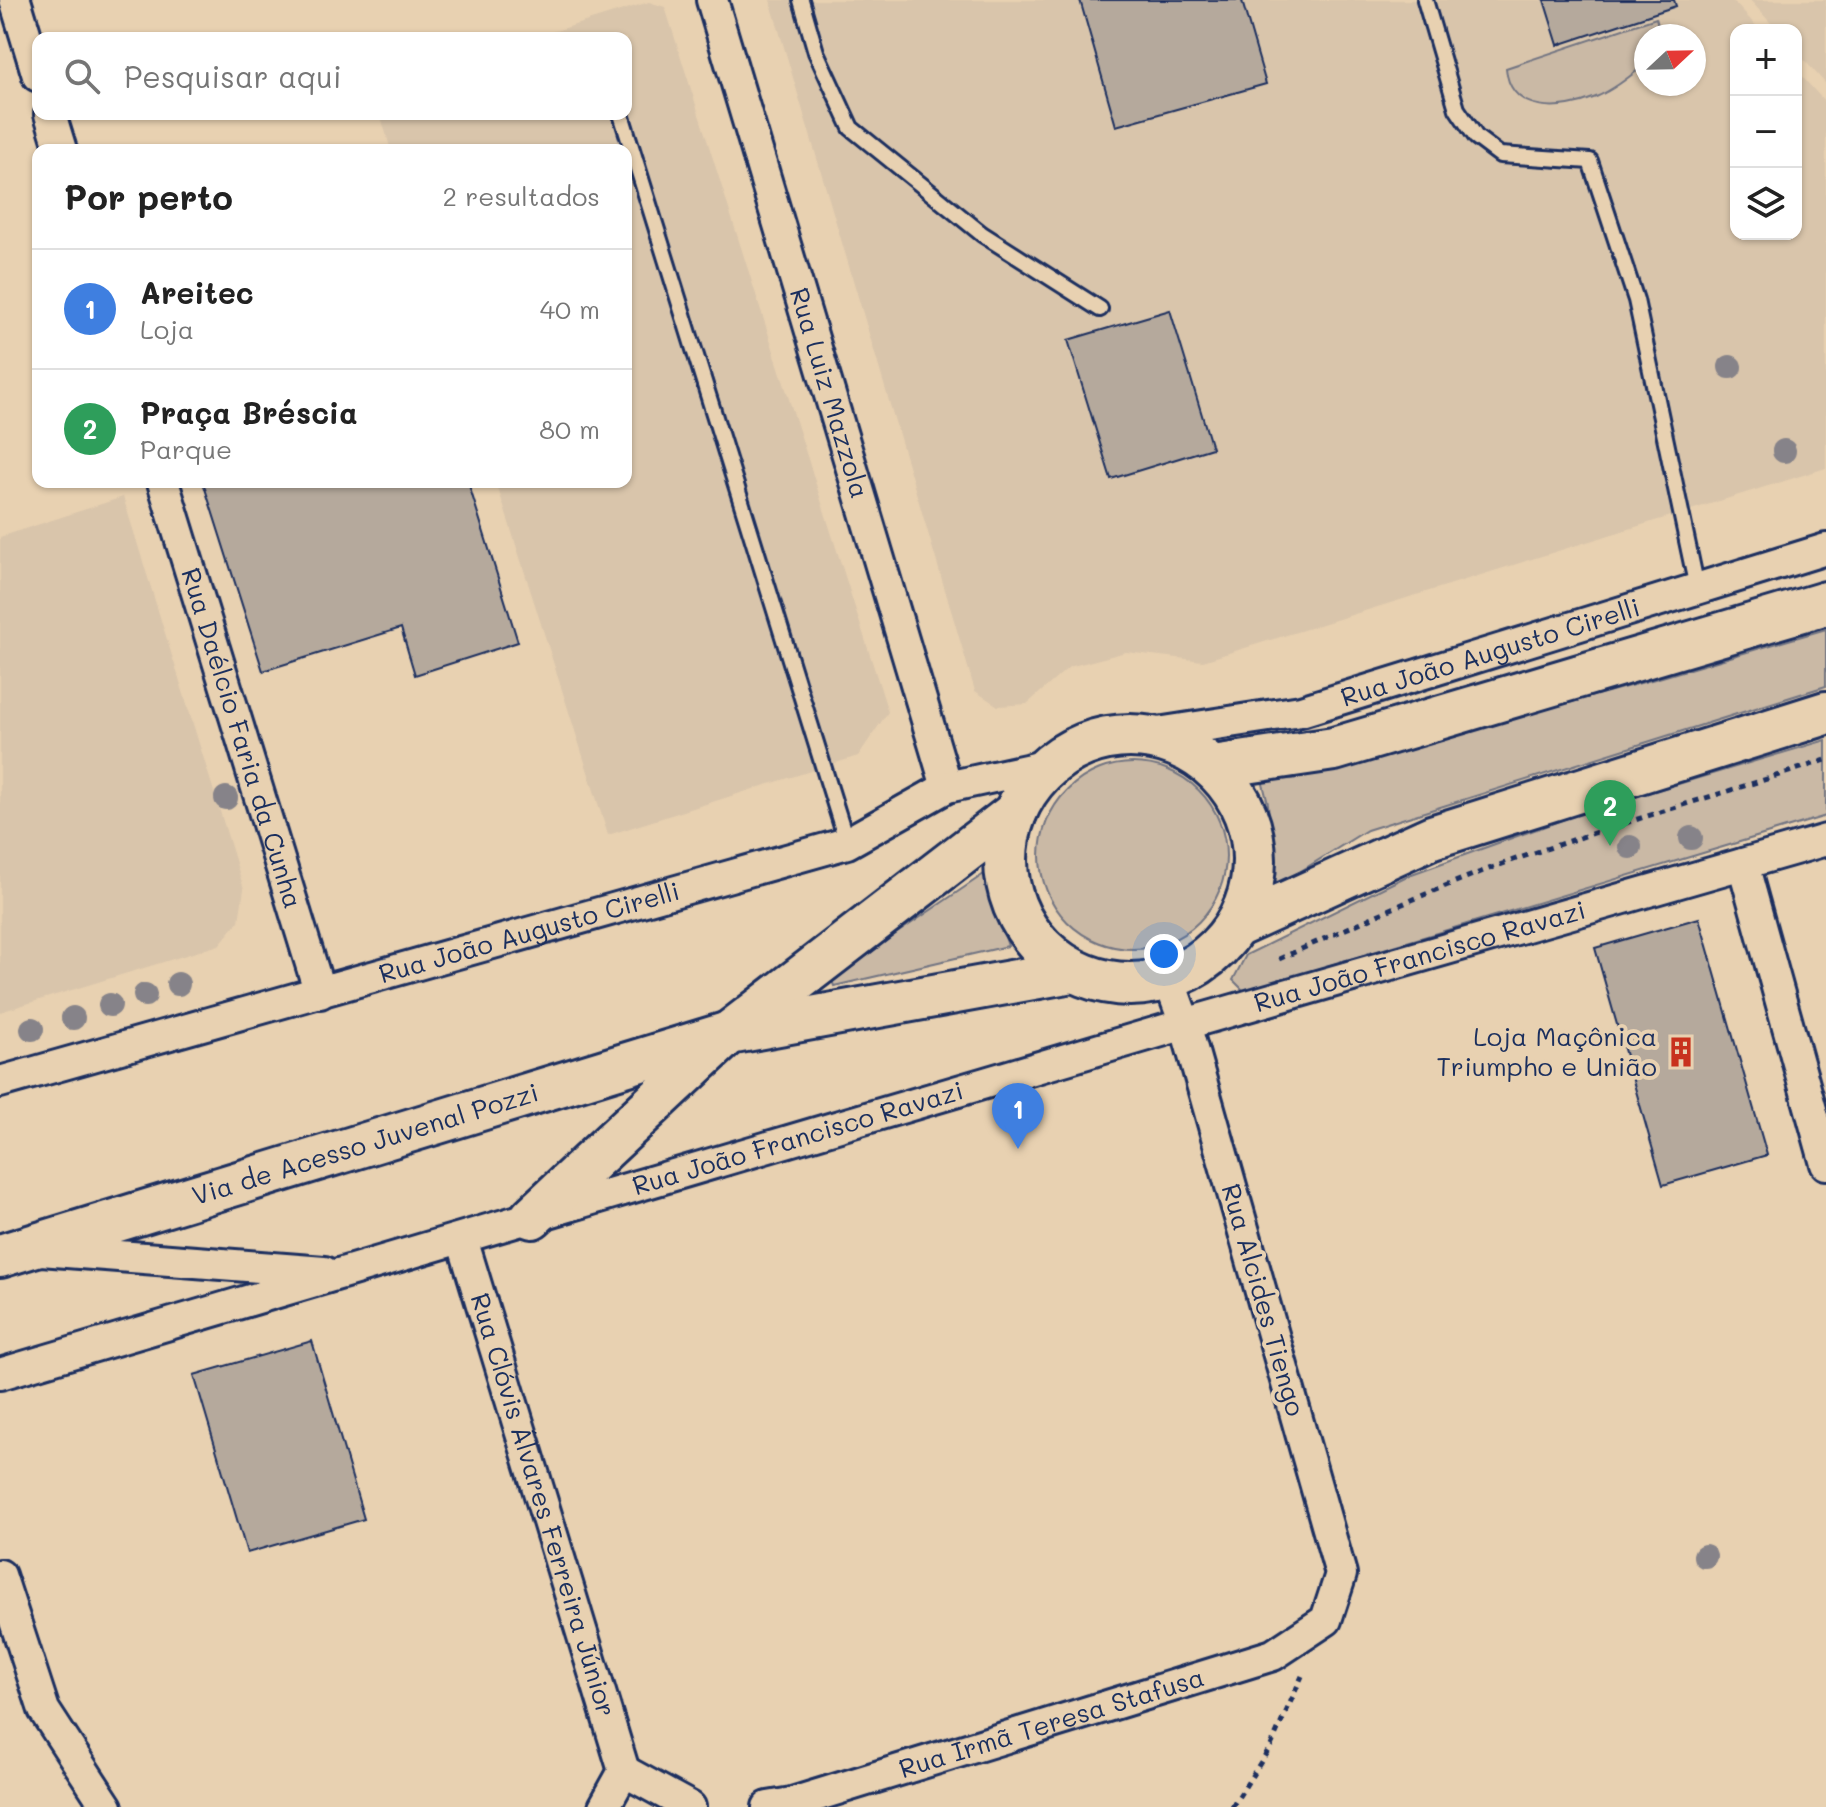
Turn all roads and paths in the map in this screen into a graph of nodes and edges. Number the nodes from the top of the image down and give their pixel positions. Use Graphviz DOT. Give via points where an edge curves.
graph roads {
  1 [pos="15,0"];
  2 [pos="712,0"];
  3 [pos="801,0"];
  4 [pos="1425,0"];
  5 [pos="32,56"];
  6 [pos="52,120"];
  7 [pos="623,120"];
  8 [pos="59,144"];
  9 [pos="630,144"];
  10 [pos="632,149"];
  11 [pos="1100,309"];
  12 [pos="165,488"];
  13 [pos="1826,549"];
  14 [pos="1697,588"];
  15 [pos="1826,603"];
  16 [pos="1826,713"];
  17 [pos="1151,734"];
  18 [pos="1826,760"];
  19 [pos="1049,765"];
  20 [pos="1213,767"];
  21 [pos="947,787"];
  22 [pos="1015,813"];
  23 [pos="1826,840"];
  24 [pos="847,843"];
  25 [pos="1743,864"];
  26 [pos="1236,926"];
  27 [pos="1272,962"];
  28 [pos="1072,971"];
  29 [pos="1169,980"];
  30 [pos="320,993"];
  31 [pos="1185,1024"];
  32 [pos="729,1033"];
  33 [pos="0,1082"];
  34 [pos="1826,1164"];
  35 [pos="532,1217"];
  36 [pos="462,1239"];
  37 [pos="12,1252"];
  38 [pos="343,1273"];
  39 [pos="0,1374"];
  40 [pos="0,1575"];
  41 [pos="1326,1620"];
  42 [pos="624,1771"];
  43 [pos="107,1807"];
  44 [pos="604,1807"];
  45 [pos="690,1807"];
  46 [pos="768,1807"];
  47 [pos="1232,1807"];
  1 -- 5 [label="street"];
  2 -- 21 [label="street, Rua Luiz Mazzola"];
  3 -- 11 [label="lane" via="816,52 851,128 982,234"];
  4 -- 14 [label="lane" via="1457,109 1476,137 1500,155 1590,161 1636,300"];
  6 -- 8 [label="street"];
  7 -- 9 [label="lane"];
  10 -- 24 [label="lane"];
  12 -- 30 [label="street, Rua Daélcio Faria da Cunha"];
  13 -- 14 [label="street, Rua João Augusto Cirelli"];
  14 -- 17 [label="street, Rua João Augusto Cirelli" via="1301,711"];
  15 -- 20 [label="main road" via="1334,749"];
  16 -- 26 [label="main road" via="1432,837"];
  17 -- 19 [label="main road" via="1083,745"];
  17 -- 20 [label="main road"];
  18 -- 27 [label="path" via="1495,867"];
  19 -- 21 [label="street, Rua João Augusto Cirelli"];
  19 -- 22 [label="main road"];
  20 -- 26 [label="main road" via="1239,802 1253,842 1251,886"];
  21 -- 24 [label="street, Rua João Augusto Cirelli"];
  22 -- 28 [label="main road" via="1006,849 1008,886 1021,920 1043,949"];
  22 -- 32 [label="main road, Via de Acesso Juvenal Pozzi"];
  23 -- 25 [label="street, Rua João Francisco Ravazi"];
  24 -- 30 [label="street, Rua João Augusto Cirelli"];
  25 -- 31 [label="street, Rua João Francisco Ravazi"];
  25 -- 34 [label="street"];
  26 -- 29 [label="main road" via="1217,950"];
  28 -- 29 [label="main road" via="1101,982 1132,985"];
  28 -- 32 [label="main road, Via de Acesso Juvenal Pozzi"];
  29 -- 31 [label="street, Rua Alcides Tiengo"];
  30 -- 33 [label="street, Rua João Augusto Cirelli"];
  31 -- 35 [label="street, Rua João Francisco Ravazi"];
  31 -- 41 [label="street, Rua Alcides Tiengo" via="1341,1574"];
  32 -- 35 [label="main road"];
  32 -- 37 [label="main road, Via de Acesso Juvenal Pozzi"];
  35 -- 36 [label="street, Rua João Francisco Ravazi"];
  36 -- 38 [label="street, Rua João Francisco Ravazi"];
  36 -- 42 [label="street, Rua Clóvis Álvares Ferreira Júnior"];
  37 -- 38 [label="street"];
  38 -- 39 [label="street, Rua João Francisco Ravazi"];
  40 -- 43 [label="street" via="44,1710"];
  41 -- 46 [label="street, Rua Irmã Teresa Stafusa" via="1273,1655"];
  41 -- 47 [label="path" via="1271,1746"];
  42 -- 44 [label="street"];
  42 -- 45 [label="street"];
}
